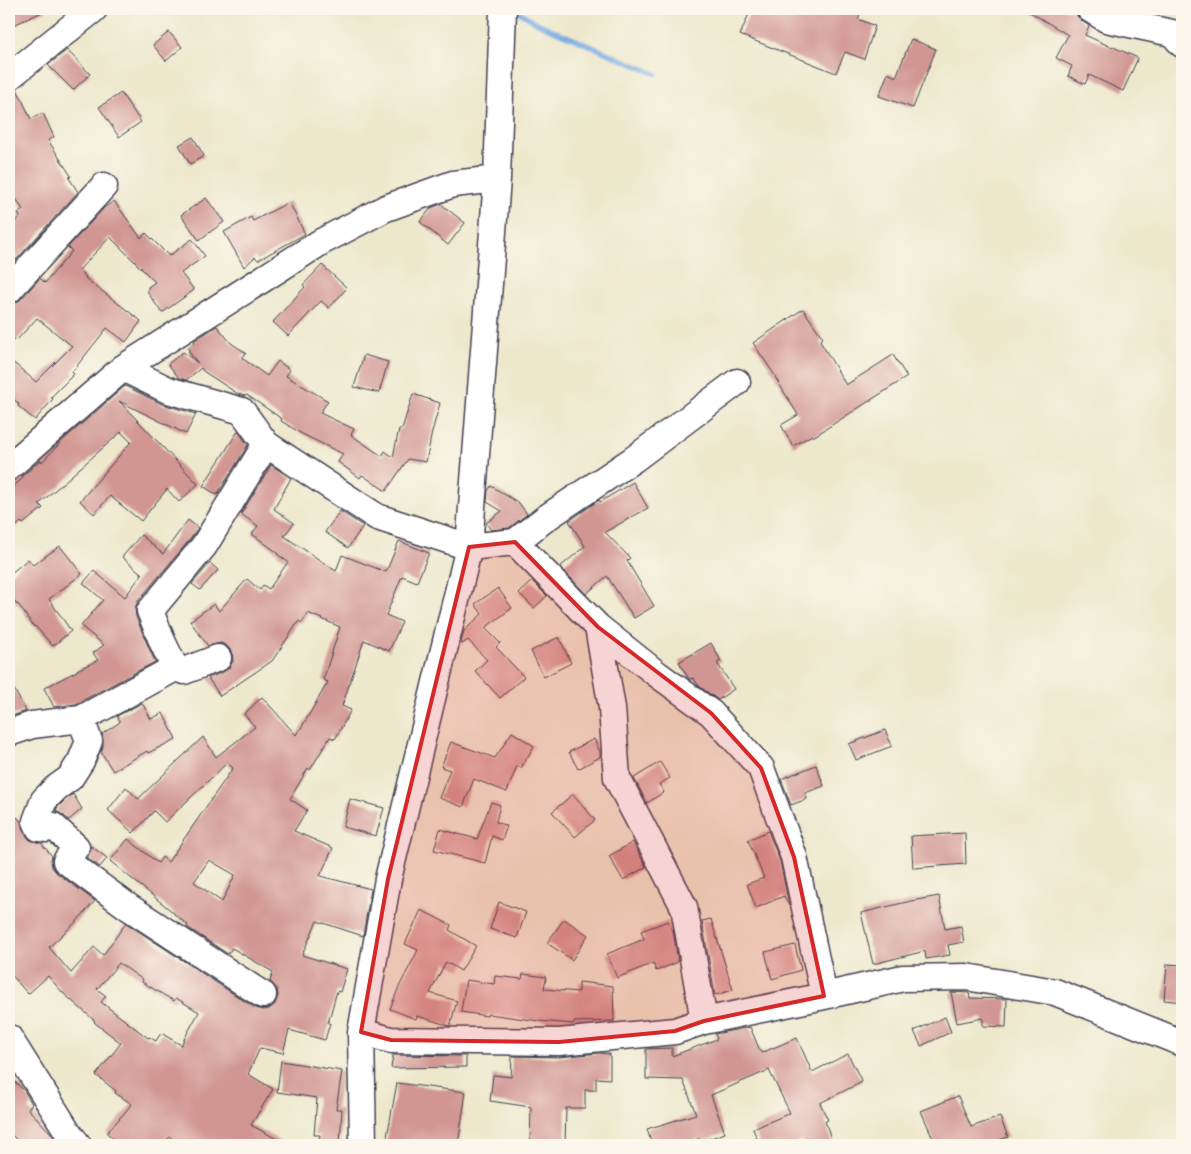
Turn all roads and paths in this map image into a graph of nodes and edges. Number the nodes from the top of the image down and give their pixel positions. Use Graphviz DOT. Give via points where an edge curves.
graph roads {
  1 [pos="94,9"];
  2 [pos="503,9"];
  3 [pos="1090,9"];
  4 [pos="1179,35"];
  5 [pos="9,77"];
  6 [pos="496,180"];
  7 [pos="104,186"];
  8 [pos="9,290"];
  9 [pos="123,368"];
  10 [pos="737,382"];
  11 [pos="266,444"];
  12 [pos="9,467"];
  13 [pos="515,542"];
  14 [pos="469,547"];
  15 [pos="598,627"];
  16 [pos="218,658"];
  17 [pos="175,668"];
  18 [pos="81,719"];
  19 [pos="9,733"];
  20 [pos="263,995"];
  21 [pos="824,996"];
  22 [pos="704,1020"];
  23 [pos="361,1032"];
  24 [pos="9,1038"];
  25 [pos="1182,1042"];
  26 [pos="78,1145"];
  27 [pos="363,1145"];
  1 -- 5 [label="street"];
  2 -- 6 [label="street"];
  3 -- 4 [label="street" via="1106,19"];
  6 -- 9 [label="street" via="453,184 386,208 321,242"];
  6 -- 14 [label="street"];
  7 -- 8 [label="street"];
  9 -- 11 [label="street" via="168,390 242,411"];
  9 -- 12 [label="street"];
  10 -- 13 [label="street"];
  11 -- 14 [label="street" via="377,517"];
  11 -- 17 [label="street" via="204,546 150,611"];
  13 -- 14 [label="street"];
  13 -- 15 [label="street"];
  14 -- 23 [label="street" via="388,879"];
  15 -- 21 [label="street" via="711,713 761,768 794,857"];
  15 -- 22 [label="street" via="612,708 617,778 684,907"];
  16 -- 17 [label="street" via="184,671"];
  17 -- 18 [label="street"];
  18 -- 19 [label="street" via="32,725"];
  18 -- 20 [label="street" via="89,741 70,778 44,800 36,821 39,828 46,830 53,826 76,847 66,861 127,906"];
  21 -- 22 [label="street"];
  21 -- 25 [label="street" via="903,978 966,977 1055,992"];
  22 -- 23 [label="street" via="675,1030 559,1042 391,1040"];
  23 -- 27 [label="street"];
  24 -- 26 [label="street"];
}
